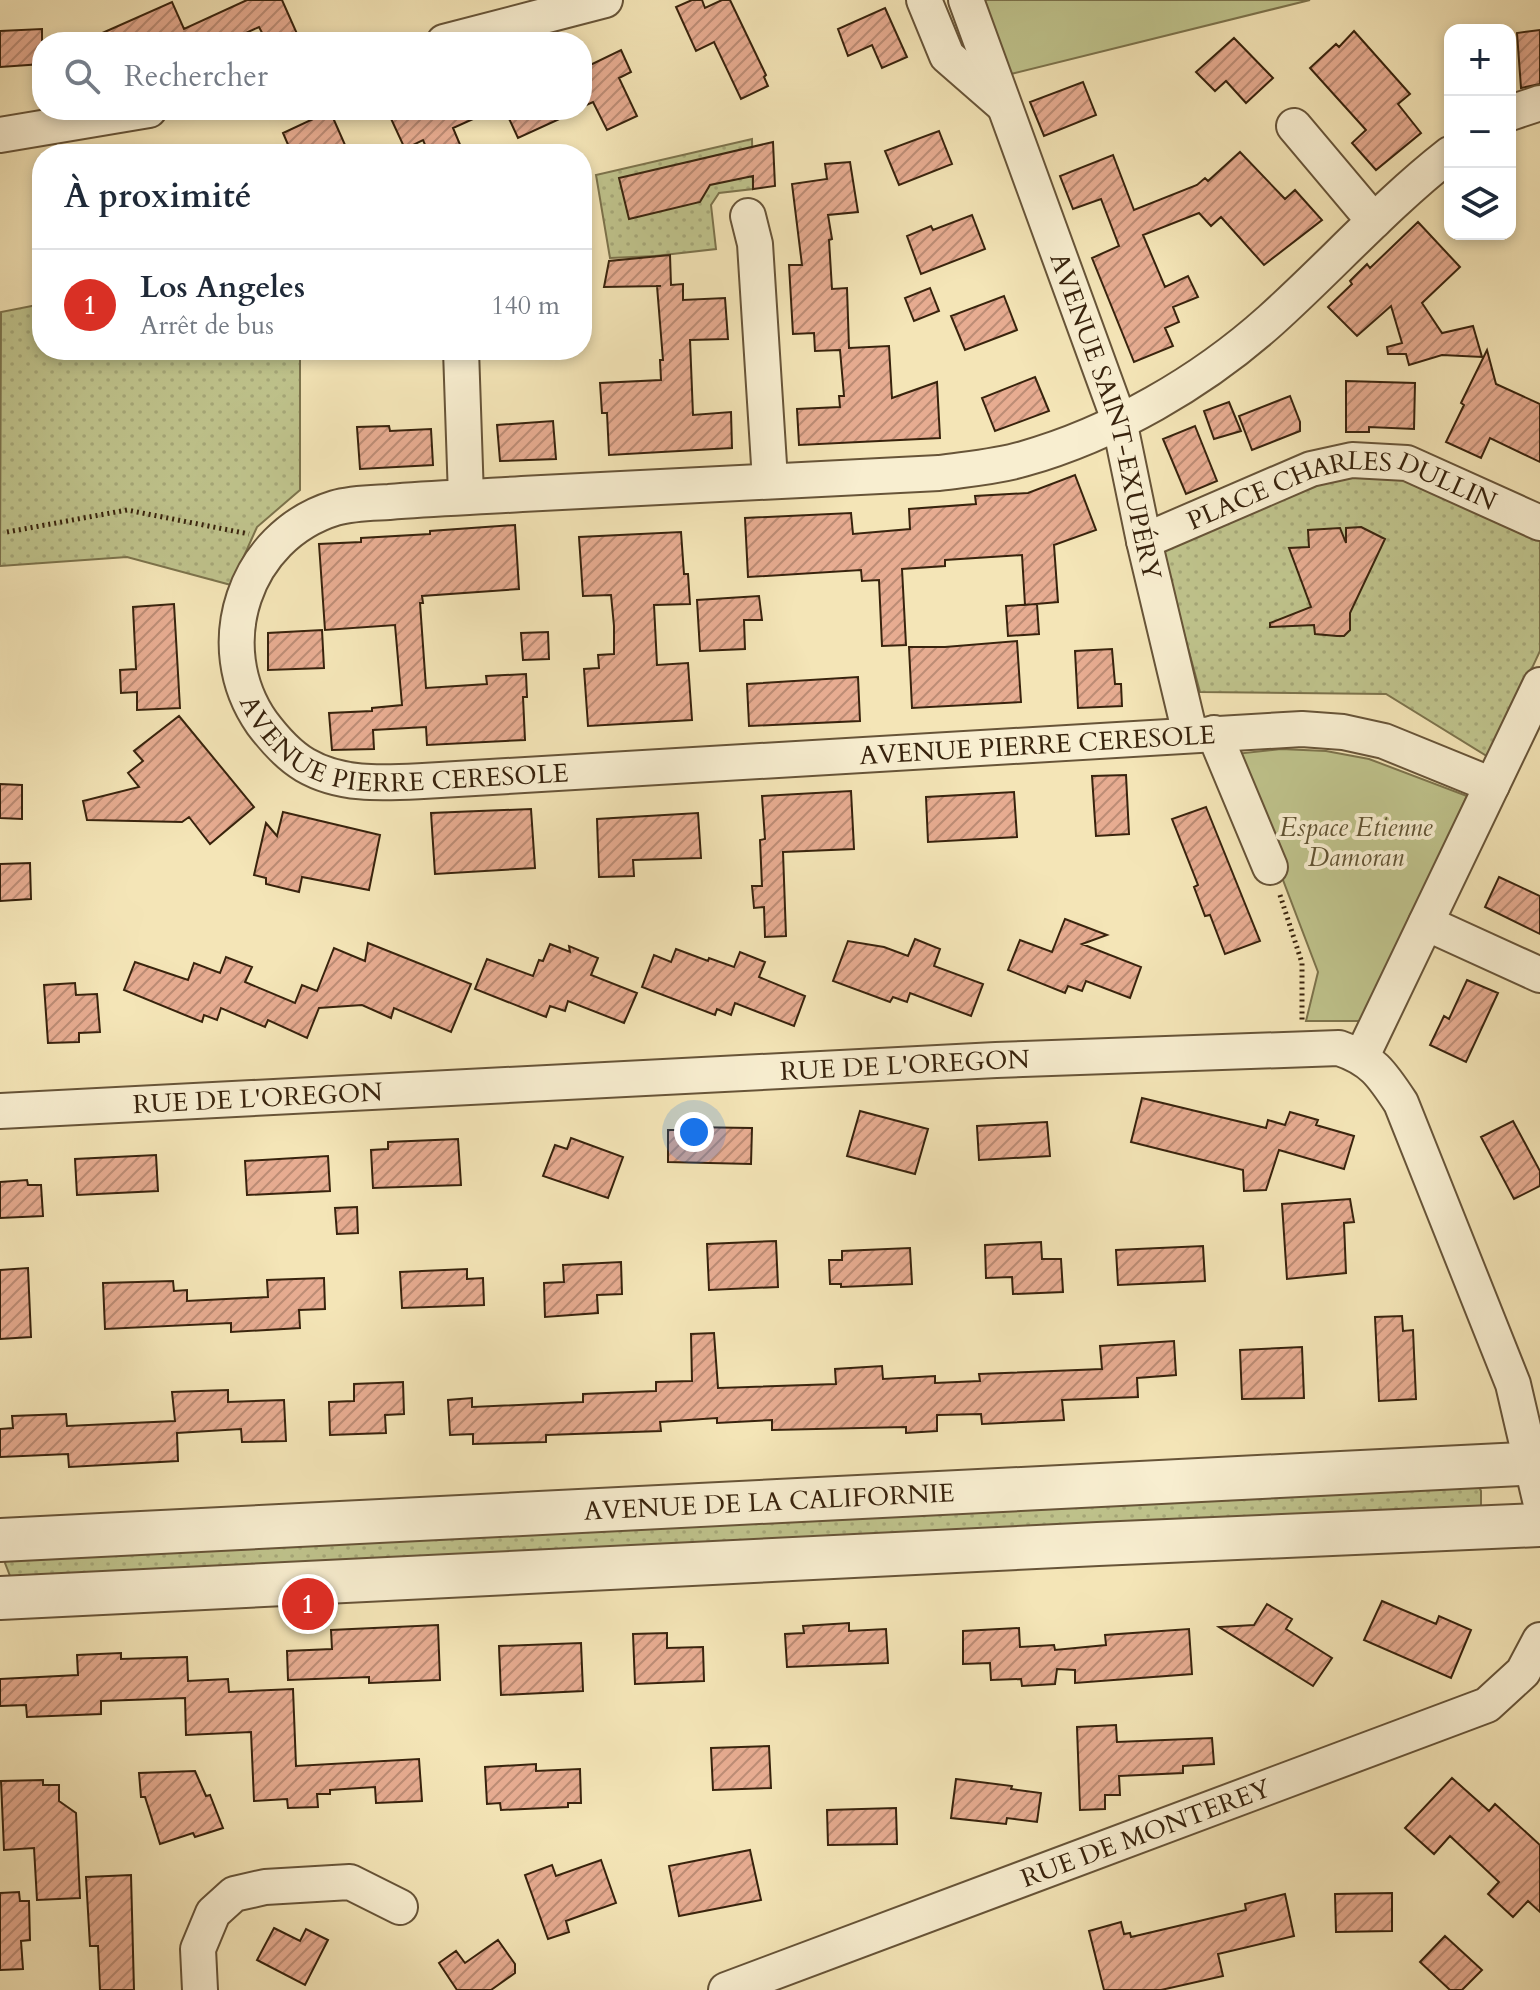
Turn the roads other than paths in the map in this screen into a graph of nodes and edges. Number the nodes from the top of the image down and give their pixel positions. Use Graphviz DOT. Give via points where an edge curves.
graph roads {
  1 [pos="924,0"];
  2 [pos="966,0"];
  3 [pos="598,1"];
  4 [pos="511,12"];
  5 [pos="466,32"];
  6 [pos="1540,103"];
  7 [pos="1002,104"];
  8 [pos="1516,111"];
  9 [pos="89,120"];
  10 [pos="1294,126"];
  11 [pos="0,135"];
  12 [pos="1444,159"];
  13 [pos="748,216"];
  14 [pos="1374,221"];
  15 [pos="461,360"];
  16 [pos="1119,420"];
  17 [pos="770,480"];
  18 [pos="466,497"];
  19 [pos="1540,523"];
  20 [pos="1144,541"];
  21 [pos="1540,685"];
  22 [pos="1202,734"];
  23 [pos="1492,785"];
  24 [pos="1270,867"];
  25 [pos="1426,923"];
  26 [pos="1540,975"];
  27 [pos="1362,1056"];
  28 [pos="0,1111"];
  29 [pos="1538,1476"];
  30 [pos="1540,1525"];
  31 [pos="0,1540"];
  32 [pos="0,1598"];
  33 [pos="1540,1640"];
  34 [pos="400,1907"];
  35 [pos="731,1989"];
  36 [pos="200,1990"];
  1 -- 7 [label="street, AVENUE SAINT-EXUPÉRY" via="947,56"];
  2 -- 7 [label="street, AVENUE SAINT-EXUPÉRY"];
  3 -- 4 [label="street"];
  4 -- 5 [label="street"];
  6 -- 8 [label="street"];
  7 -- 16 [label="street, AVENUE SAINT-EXUPÉRY"];
  9 -- 11 [label="street"];
  10 -- 14 [label="street"];
  12 -- 14 [label="street, AVENUE PIERRE CERESOLE"];
  13 -- 17 [label="street" via="755,244"];
  14 -- 16 [label="street, AVENUE PIERRE CERESOLE" via="1243,343"];
  15 -- 18 [label="street"];
  16 -- 17 [label="street, AVENUE PIERRE CERESOLE" via="1021,460 939,473"];
  16 -- 20 [label="street, AVENUE SAINT-EXUPÉRY"];
  17 -- 18 [label="street, AVENUE PIERRE CERESOLE"];
  18 -- 22 [label="street, AVENUE PIERRE CERESOLE" via="339,507 296,527 274,546 246,589 237,620 237,671 252,709 274,741 305,765 339,779 380,783"];
  19 -- 20 [label="street, PLACE CHARLES DULLIN" via="1407,463 1352,460 1311,469"];
  20 -- 22 [label="street, AVENUE SAINT-EXUPÉRY"];
  21 -- 23 [label="street"];
  22 -- 23 [label="street, AVENUE PIERRE CERESOLE" via="1343,732 1384,741"];
  22 -- 24 [label="street, AVENUE SAINT-EXUPÉRY"];
  23 -- 25 [label="street"];
  25 -- 26 [label="street"];
  25 -- 27 [label="street"];
  27 -- 28 [label="street, RUE DE L'OREGON" via="1339,1048 1302,1048 996,1060"];
  27 -- 29 [label="street" via="1401,1103 1513,1384"];
  29 -- 31 [label="street, AVENUE DE LA CALIFORNIE"];
  30 -- 32 [label="street"];
  33 -- 35 [label="street, RUE DE MONTEREY" via="1523,1672 1487,1705"];
  34 -- 36 [label="street" via="350,1882 234,1894 213,1913 198,1949"];
}
